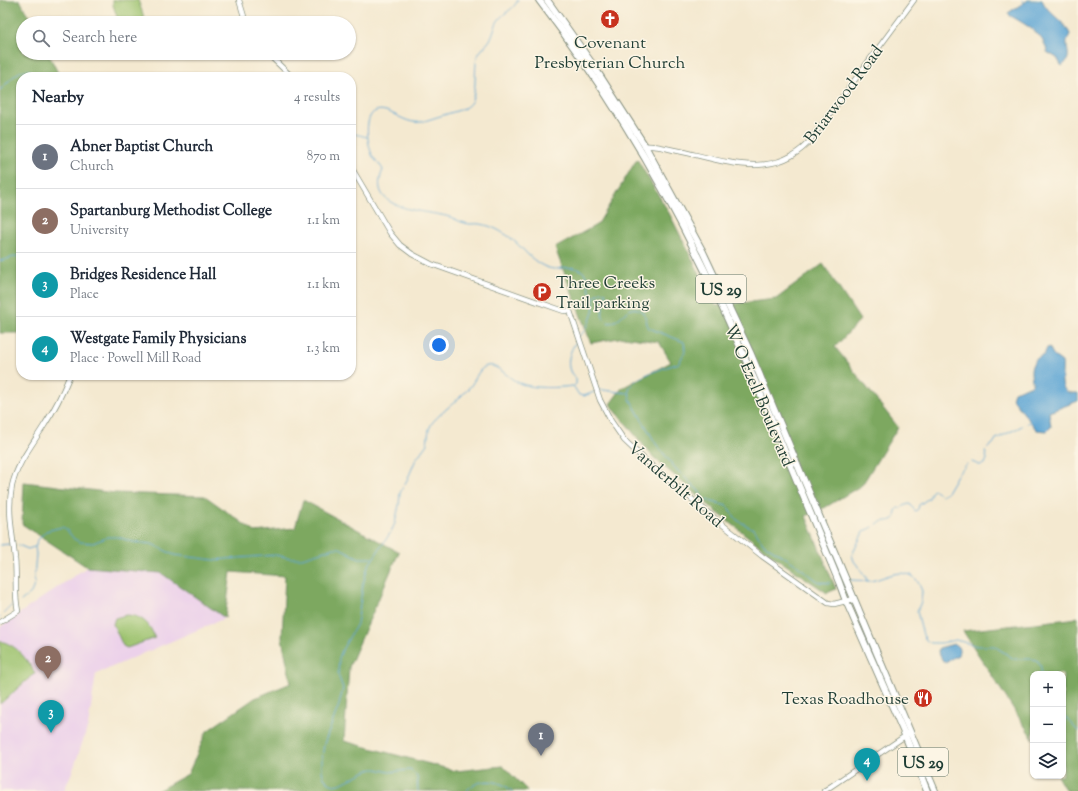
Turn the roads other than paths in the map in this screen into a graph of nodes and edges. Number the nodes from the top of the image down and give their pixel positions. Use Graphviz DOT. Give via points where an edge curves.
graph roads {
  1 [pos="240,0"];
  2 [pos="539,0"];
  3 [pos="547,0"];
  4 [pos="914,0"];
  5 [pos="244,16"];
  6 [pos="274,60"];
  7 [pos="287,72"];
  8 [pos="642,147"];
  9 [pos="356,177"];
  10 [pos="731,318"];
  11 [pos="68,380"];
  12 [pos="854,599"];
  13 [pos="846,601"];
  14 [pos="0,622"];
  15 [pos="908,734"];
  16 [pos="824,791"];
  17 [pos="927,791"];
  18 [pos="935,791"];
  1 -- 5 [label="street"];
  2 -- 8 [label="main road, W O Ezell Boulevard / US 29"];
  3 -- 8 [label="main road, W O Ezell Boulevard / US 29" via="595,67"];
  4 -- 8 [label="street, Briarwood Road" via="810,140 792,156 772,164 755,166 686,152"];
  6 -- 7 [label="street"];
  8 -- 10 [label="main road, W O Ezell Boulevard / US 29"];
  9 -- 13 [label="street, Vanderbilt Road" via="390,233 418,258 570,311 598,394 607,415 624,440 752,548 828,603"];
  10 -- 12 [label="main road, W O Ezell Boulevard / US 29"];
  10 -- 13 [label="main road, W O Ezell Boulevard / US 29"];
  11 -- 14 [label="street" via="53,411 21,462 13,482 10,520 18,611"];
  12 -- 13 [label="street, Vanderbilt Road"];
  12 -- 15 [label="main road, W O Ezell Boulevard / US 29"];
  13 -- 15 [label="main road, W O Ezell Boulevard / US 29"];
  15 -- 16 [label="street"];
  15 -- 17 [label="main road, W O Ezell Boulevard / US 29"];
  15 -- 18 [label="main road, W O Ezell Boulevard / US 29"];
}
